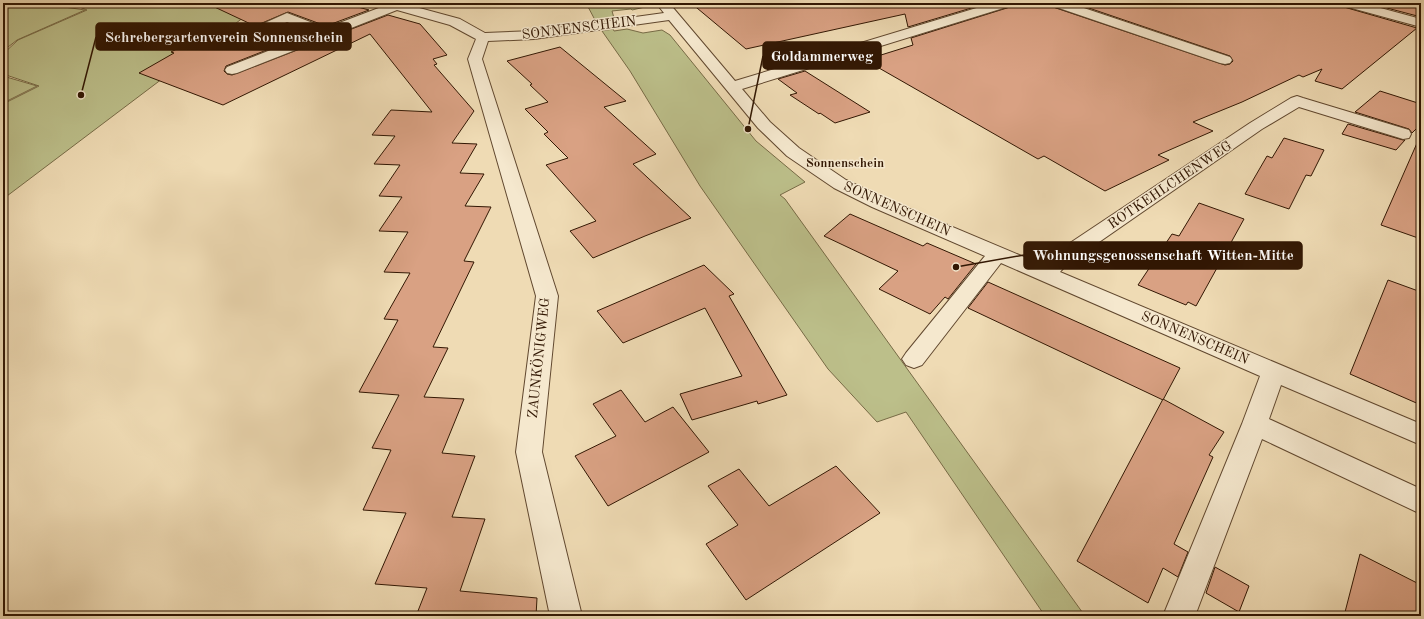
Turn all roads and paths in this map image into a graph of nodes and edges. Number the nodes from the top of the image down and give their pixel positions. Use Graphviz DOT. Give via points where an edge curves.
graph roads {
  1 [pos="662,3"];
  2 [pos="1006,3"];
  3 [pos="1057,3"];
  4 [pos="1348,3"];
  5 [pos="391,4"];
  6 [pos="672,16"];
  7 [pos="1421,23"];
  8 [pos="326,33"];
  9 [pos="247,36"];
  10 [pos="483,37"];
  11 [pos="1225,60"];
  12 [pos="232,70"];
  13 [pos="732,87"];
  14 [pos="1403,134"];
  15 [pos="998,254"];
  16 [pos="1046,274"];
  17 [pos="914,359"];
  18 [pos="1273,372"];
  19 [pos="1255,424"];
  20 [pos="1421,435"];
  21 [pos="1421,502"];
  22 [pos="566,616"];
  23 [pos="1179,616"];
  1 -- 6 [label="street"];
  2 -- 13 [label="street"];
  3 -- 11 [label="street"];
  4 -- 7 [label="street"];
  5 -- 8 [label="street"];
  5 -- 10 [label="street" via="455,22"];
  6 -- 10 [label="street, SONNENSCHEIN" via="534,35"];
  6 -- 13 [label="street, SONNENSCHEIN"];
  8 -- 9 [label="street" via="287,17"];
  8 -- 12 [label="street"];
  10 -- 22 [label="street, ZAUNKÖNIGWEG" via="474,59 547,296 529,452"];
  13 -- 15 [label="street, SONNENSCHEIN" via="764,125 793,152 840,184"];
  14 -- 16 [label="street, ROTKEHLCHENWEG" via="1298,101 1256,126 1059,260"];
  15 -- 16 [label="street, SONNENSCHEIN"];
  15 -- 17 [label="street"];
  16 -- 18 [label="street, SONNENSCHEIN"];
  18 -- 19 [label="street"];
  18 -- 20 [label="street, SONNENSCHEIN"];
  19 -- 21 [label="street"];
  19 -- 23 [label="street"];
}
